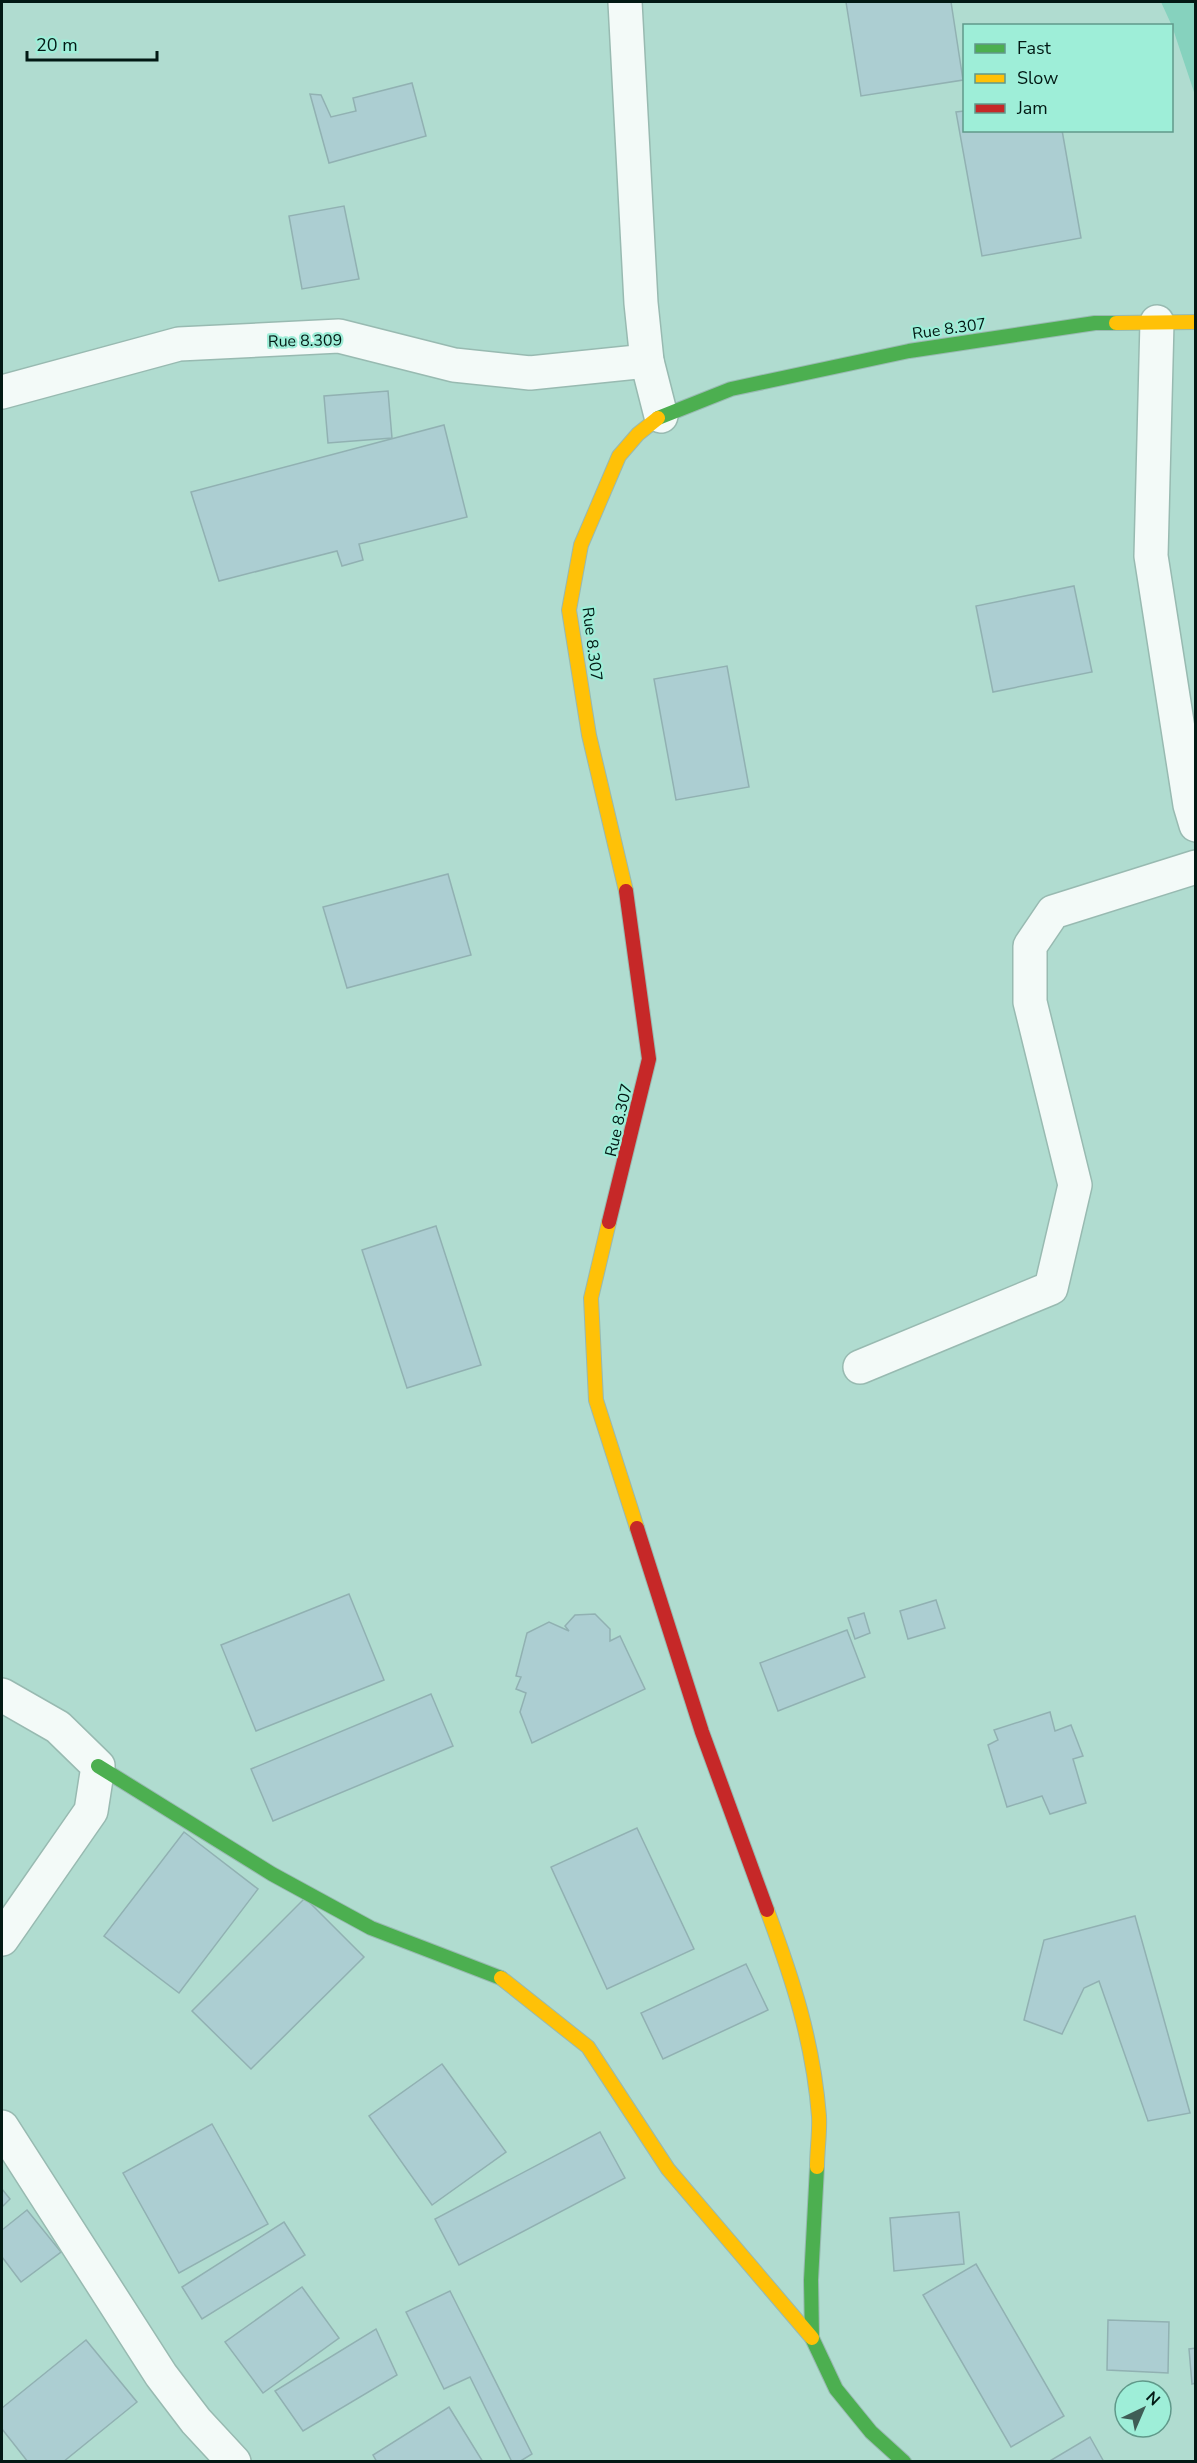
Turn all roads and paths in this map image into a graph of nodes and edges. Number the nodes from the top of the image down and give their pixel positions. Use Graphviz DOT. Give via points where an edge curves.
graph roads {
  1 [pos="625,2"];
  2 [pos="1157,322"];
  3 [pos="1196,322"];
  4 [pos="647,361"];
  5 [pos="2,392"];
  6 [pos="661,416"];
  7 [pos="1194,812"];
  8 [pos="1196,867"];
  9 [pos="860,1366"];
  10 [pos="2,1695"];
  11 [pos="98,1766"];
  12 [pos="2,1940"];
  13 [pos="2,2127"];
  14 [pos="812,2338"];
  15 [pos="234,2462"];
  16 [pos="904,2462"];
  1 -- 4 [label="street"];
  2 -- 3 [label="street, Rue 8.307"];
  2 -- 6 [label="street, Rue 8.307" via="1095,323 909,351 731,389"];
  2 -- 7 [label="street" via="1151,556"];
  4 -- 5 [label="street, Rue 8.309" via="530,373 454,365 339,336 190,343"];
  4 -- 6 [label="street"];
  6 -- 14 [label="street, Rue 8.307" via="619,456 581,545 569,610 589,735 627,894 649,1059 591,1298 596,1400 702,1731 795,1986 810,2048 819,2118"];
  8 -- 9 [label="street" via="1053,912 1030,946 1030,1002 1075,1185 1051,1288"];
  10 -- 11 [label="street" via="58,1728"];
  11 -- 12 [label="street" via="91,1811"];
  11 -- 14 [label="street" via="272,1874 371,1928 500,1977 588,2047 668,2169"];
  13 -- 15 [label="street" via="161,2375"];
  14 -- 16 [label="street" via="836,2389 871,2432"];
}
